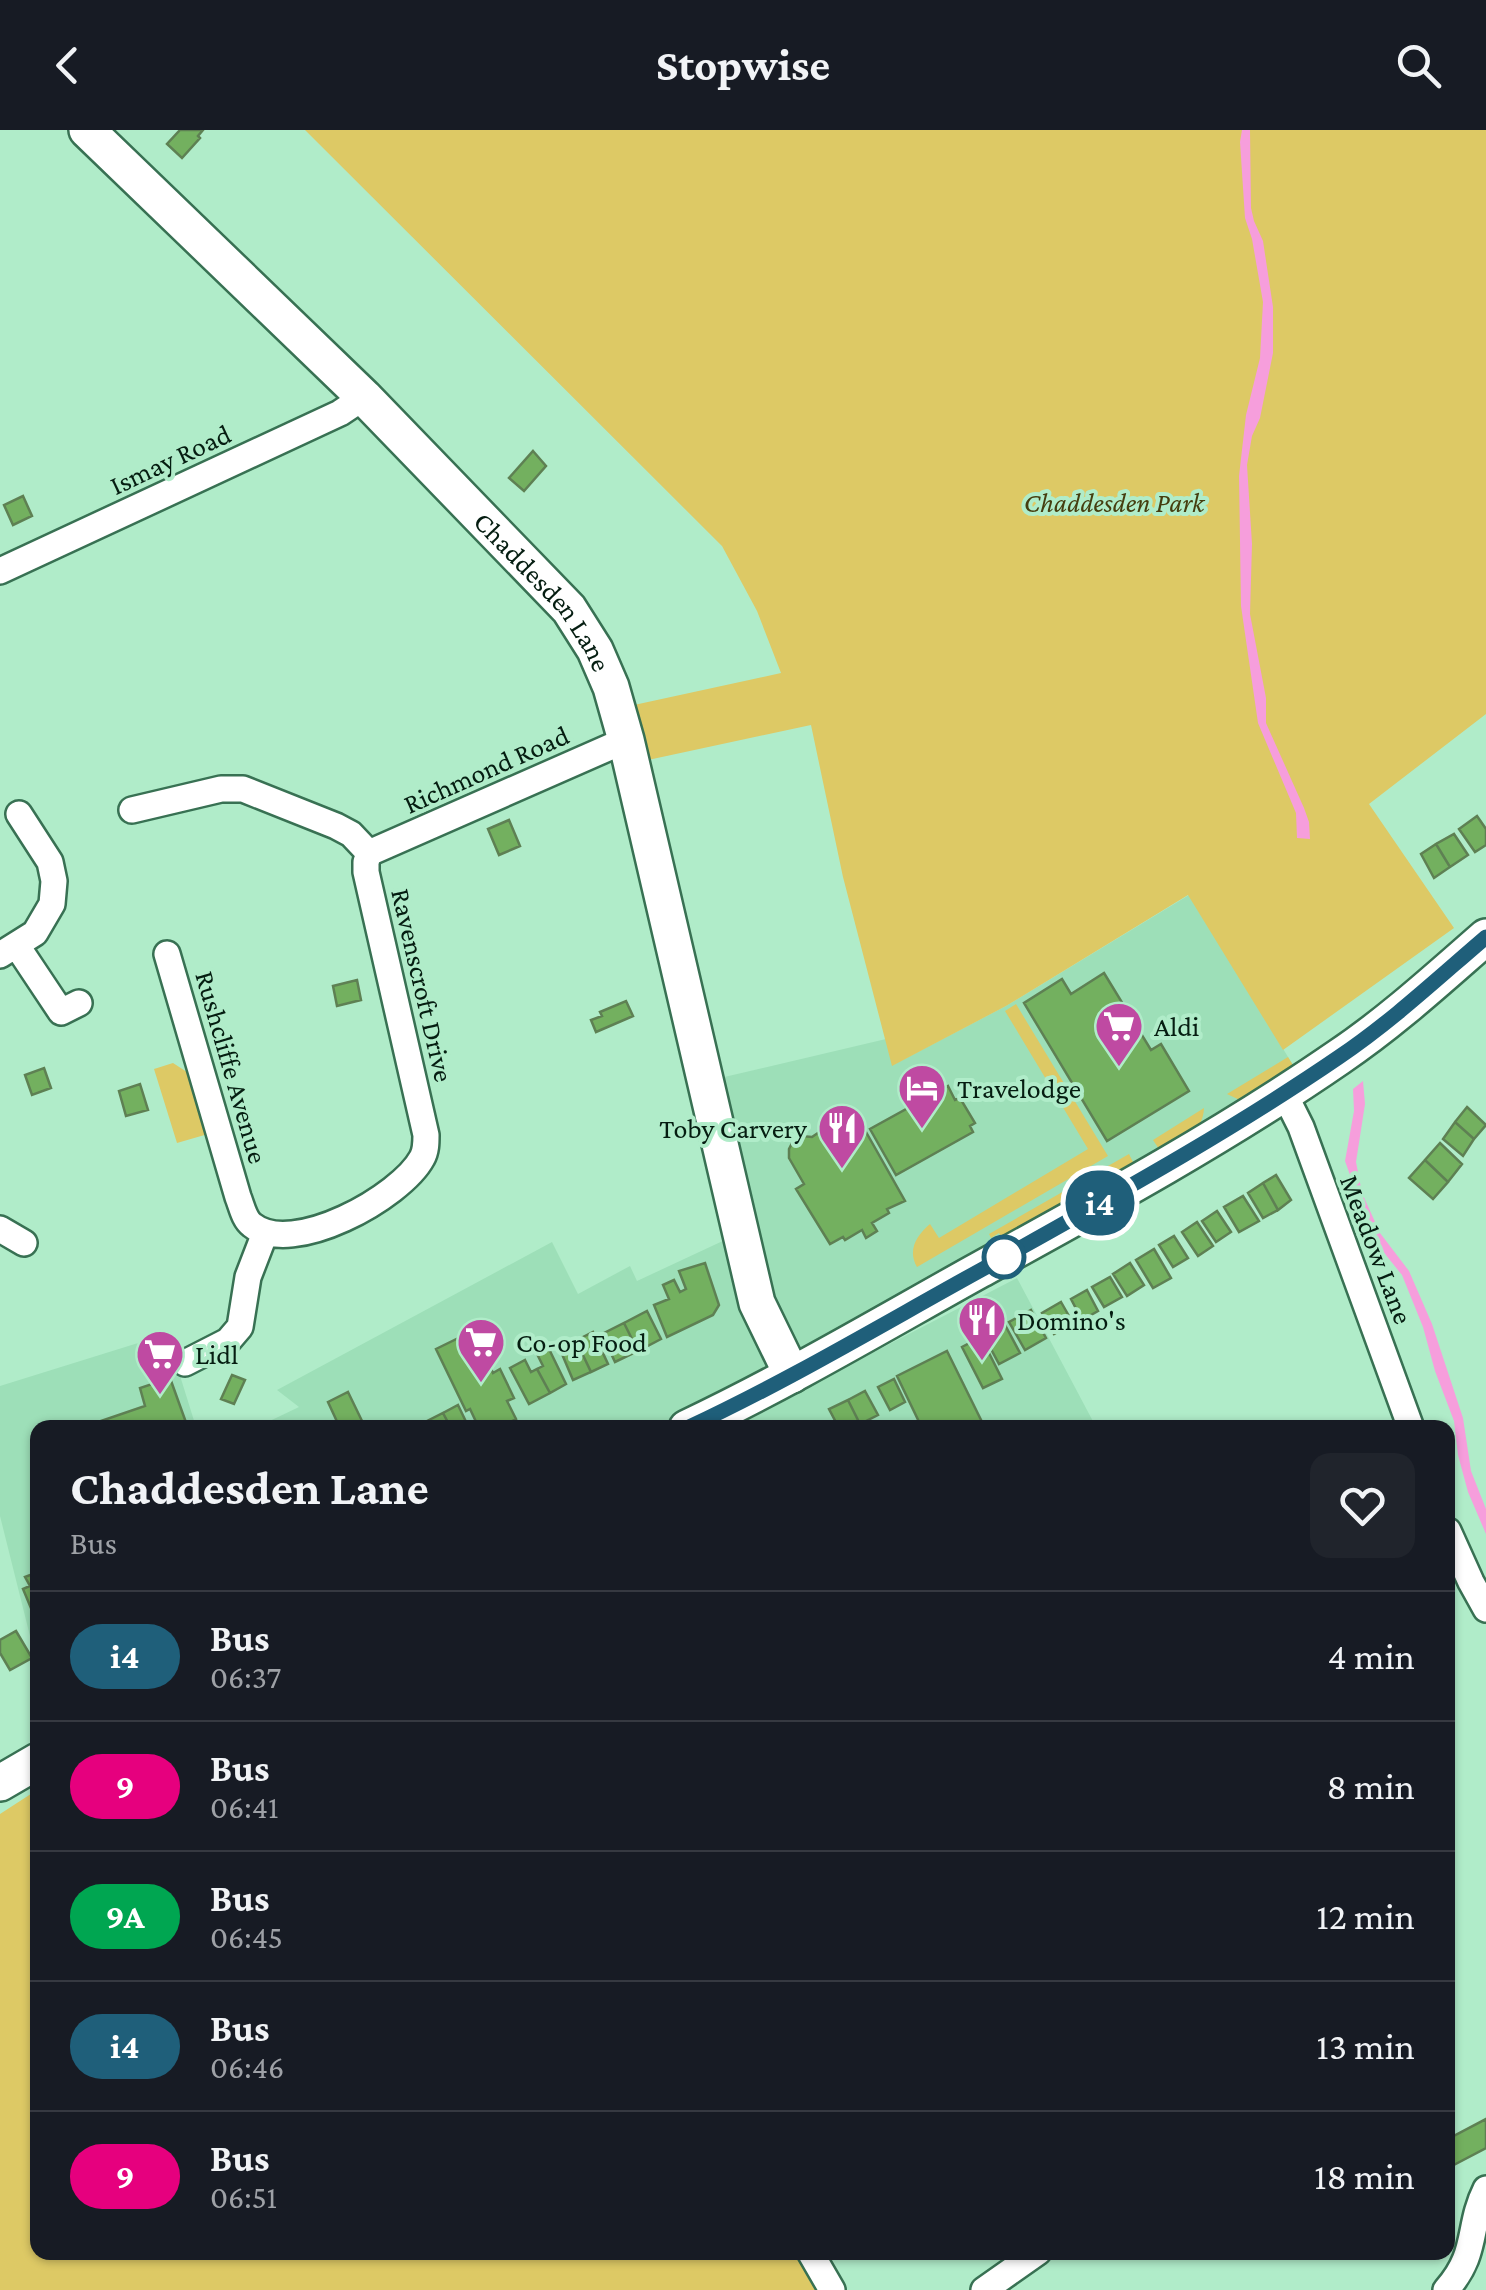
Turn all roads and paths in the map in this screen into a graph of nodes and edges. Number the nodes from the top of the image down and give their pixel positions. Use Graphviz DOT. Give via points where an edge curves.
graph roads {
  1 [pos="86,130"];
  2 [pos="364,397"];
  3 [pos="0,571"];
  4 [pos="626,740"];
  5 [pos="132,810"];
  6 [pos="19,814"];
  7 [pos="369,853"];
  8 [pos="1486,937"];
  9 [pos="8,951"];
  10 [pos="167,954"];
  11 [pos="79,1003"];
  12 [pos="1284,1094"];
  13 [pos="0,1229"];
  14 [pos="264,1233"];
  15 [pos="24,1244"];
  16 [pos="185,1363"];
  17 [pos="792,1376"];
  18 [pos="704,1420"];
  19 [pos="1407,1420"];
  20 [pos="1455,1547"];
  21 [pos="1486,1610"];
  22 [pos="30,1766"];
  23 [pos="0,1783"];
  24 [pos="1486,2189"];
  25 [pos="815,2260"];
  26 [pos="1027,2260"];
  27 [pos="832,2290"];
  28 [pos="984,2290"];
  29 [pos="1446,2290"];
  1 -- 2 [label="street, Chaddesden Lane"];
  2 -- 3 [label="street, Ismay Road"];
  2 -- 4 [label="street, Chaddesden Lane" via="569,608 611,687"];
  4 -- 7 [label="street, Richmond Road"];
  4 -- 17 [label="street, Chaddesden Lane" via="757,1303"];
  5 -- 7 [label="street" via="244,789 336,826"];
  6 -- 9 [label="street" via="50,862 54,881 48,914 35,933"];
  7 -- 14 [label="street, Ravenscroft Drive" via="366,872 425,1149 408,1175 342,1219 293,1236"];
  8 -- 12 [label="street" via="1354,1046"];
  9 -- 11 [label="street" via="60,1012"];
  10 -- 14 [label="street, Rushcliffe Avenue" via="238,1197 246,1220"];
  12 -- 17 [label="street"];
  12 -- 19 [label="street, Meadow Lane"];
  13 -- 15 [label="street"];
  14 -- 16 [label="street" via="240,1327"];
  17 -- 18 [label="street"];
  20 -- 21 [label="street"];
  22 -- 23 [label="street"];
  24 -- 29 [label="street" via="1466,2261"];
  25 -- 27 [label="street"];
  26 -- 28 [label="street"];
}
